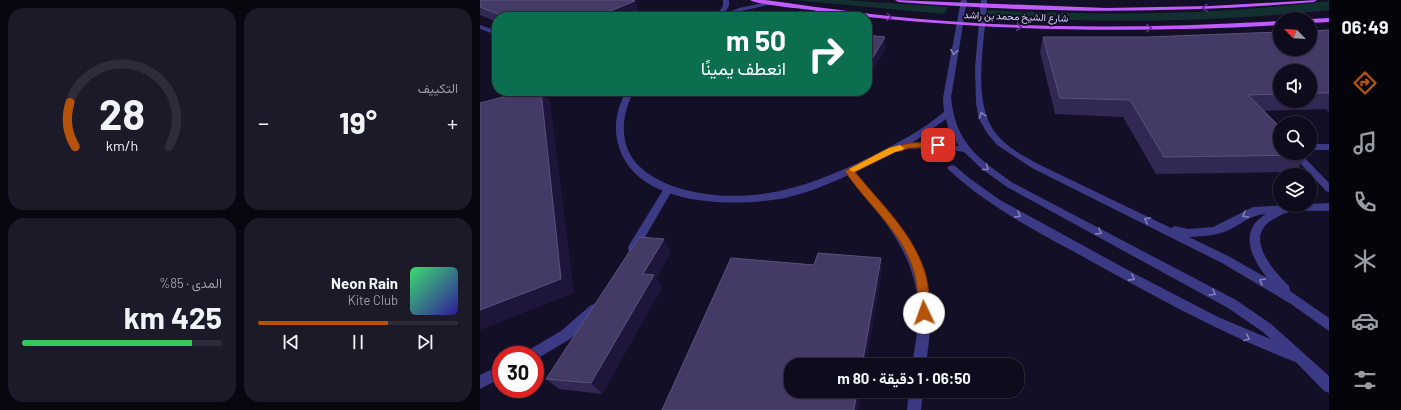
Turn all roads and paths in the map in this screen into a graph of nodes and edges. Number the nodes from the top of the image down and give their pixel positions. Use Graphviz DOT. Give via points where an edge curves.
graph roads {
  1 [pos="726,0"];
  2 [pos="753,0"];
  3 [pos="898,0"];
  4 [pos="1314,0"];
  5 [pos="774,3"];
  6 [pos="963,3"];
  7 [pos="984,3"];
  8 [pos="722,12"];
  9 [pos="733,12"];
  10 [pos="844,12"];
  11 [pos="872,15"];
  12 [pos="1329,20"];
  13 [pos="1317,21"];
  14 [pos="1273,23"];
  15 [pos="959,24"];
  16 [pos="982,25"];
  17 [pos="480,27"];
  18 [pos="492,31"];
  19 [pos="531,96"];
  20 [pos="628,96"];
  21 [pos="524,98"];
  22 [pos="947,114"];
  23 [pos="1317,147"];
  24 [pos="1329,148"];
  25 [pos="892,150"];
  26 [pos="966,150"];
  27 [pos="1302,160"];
  28 [pos="952,168"];
  29 [pos="849,171"];
  30 [pos="668,189"];
  31 [pos="1329,189"];
  32 [pos="1329,207"];
  33 [pos="1317,208"];
  34 [pos="1273,209"];
  35 [pos="1279,212"];
  36 [pos="1161,227"];
  37 [pos="627,257"];
  38 [pos="603,297"];
  39 [pos="1295,300"];
  40 [pos="1329,326"];
  41 [pos="544,348"];
  42 [pos="920,358"];
  43 [pos="1301,358"];
  44 [pos="492,376"];
  45 [pos="480,382"];
  46 [pos="1329,386"];
  47 [pos="915,398"];
  48 [pos="914,410"];
  1 -- 8 [label="street"];
  2 -- 5 [label="main road, شارع الشيخ محمد بن راشد"];
  3 -- 6 [label="main road, شارع الشيخ محمد بن راشد"];
  4 -- 7 [label="main road, شارع الشيخ محمد بن راشد, one-way" via="1162,9"];
  5 -- 9 [label="street"];
  5 -- 10 [label="main road, شارع الشيخ محمد بن راشد, one-way"];
  6 -- 7 [label="main road, شارع الشيخ محمد بن راشد"];
  6 -- 15 [label="street"];
  7 -- 16 [label="street"];
  11 -- 15 [label="main road, شارع الشيخ محمد بن راشد, one-way"];
  12 -- 13 [label="main road"];
  16 -- 14 [label="main road, شارع الشيخ محمد بن راشد, one-way" via="1132,28"];
  15 -- 16 [label="main road, شارع الشيخ محمد بن راشد"];
  15 -- 22 [label="street, one-way" via="947,98"];
  36 -- 16 [label="street, one-way" via="1035,166 1009,150 991,134 982,117 978,100"];
  17 -- 18 [label="street"];
  19 -- 21 [label="street"];
  20 -- 30 [label="street" via="620,119 623,151 632,165 647,178"];
  22 -- 25 [label="street" via="924,133"];
  22 -- 26 [label="street" via="953,132"];
  23 -- 24 [label="street"];
  25 -- 26 [label="street" via="929,144"];
  25 -- 29 [label="street"];
  26 -- 43 [label="street, one-way" via="985,168 1010,185 1232,304 1266,328"];
  27 -- 31 [label="street"];
  28 -- 43 [label="street, one-way" via="989,198 1186,308 1245,337"];
  29 -- 30 [label="street" via="818,185 785,194 748,199 713,199"];
  29 -- 42 [label="street" via="904,238 914,256 921,277 924,300"];
  30 -- 37 [label="street"];
  32 -- 33 [label="street"];
  34 -- 36 [label="street, one-way" via="1253,211 1213,231 1188,232"];
  35 -- 39 [label="street" via="1259,226 1255,236 1256,248 1273,278"];
  39 -- 36 [label="street, one-way" via="1226,260"];
  38 -- 41 [label="street" via="580,324"];
  39 -- 40 [label="street"];
  43 -- 46 [label="street"];
  44 -- 45 [label="street"];
  47 -- 48 [label="street"];
}
